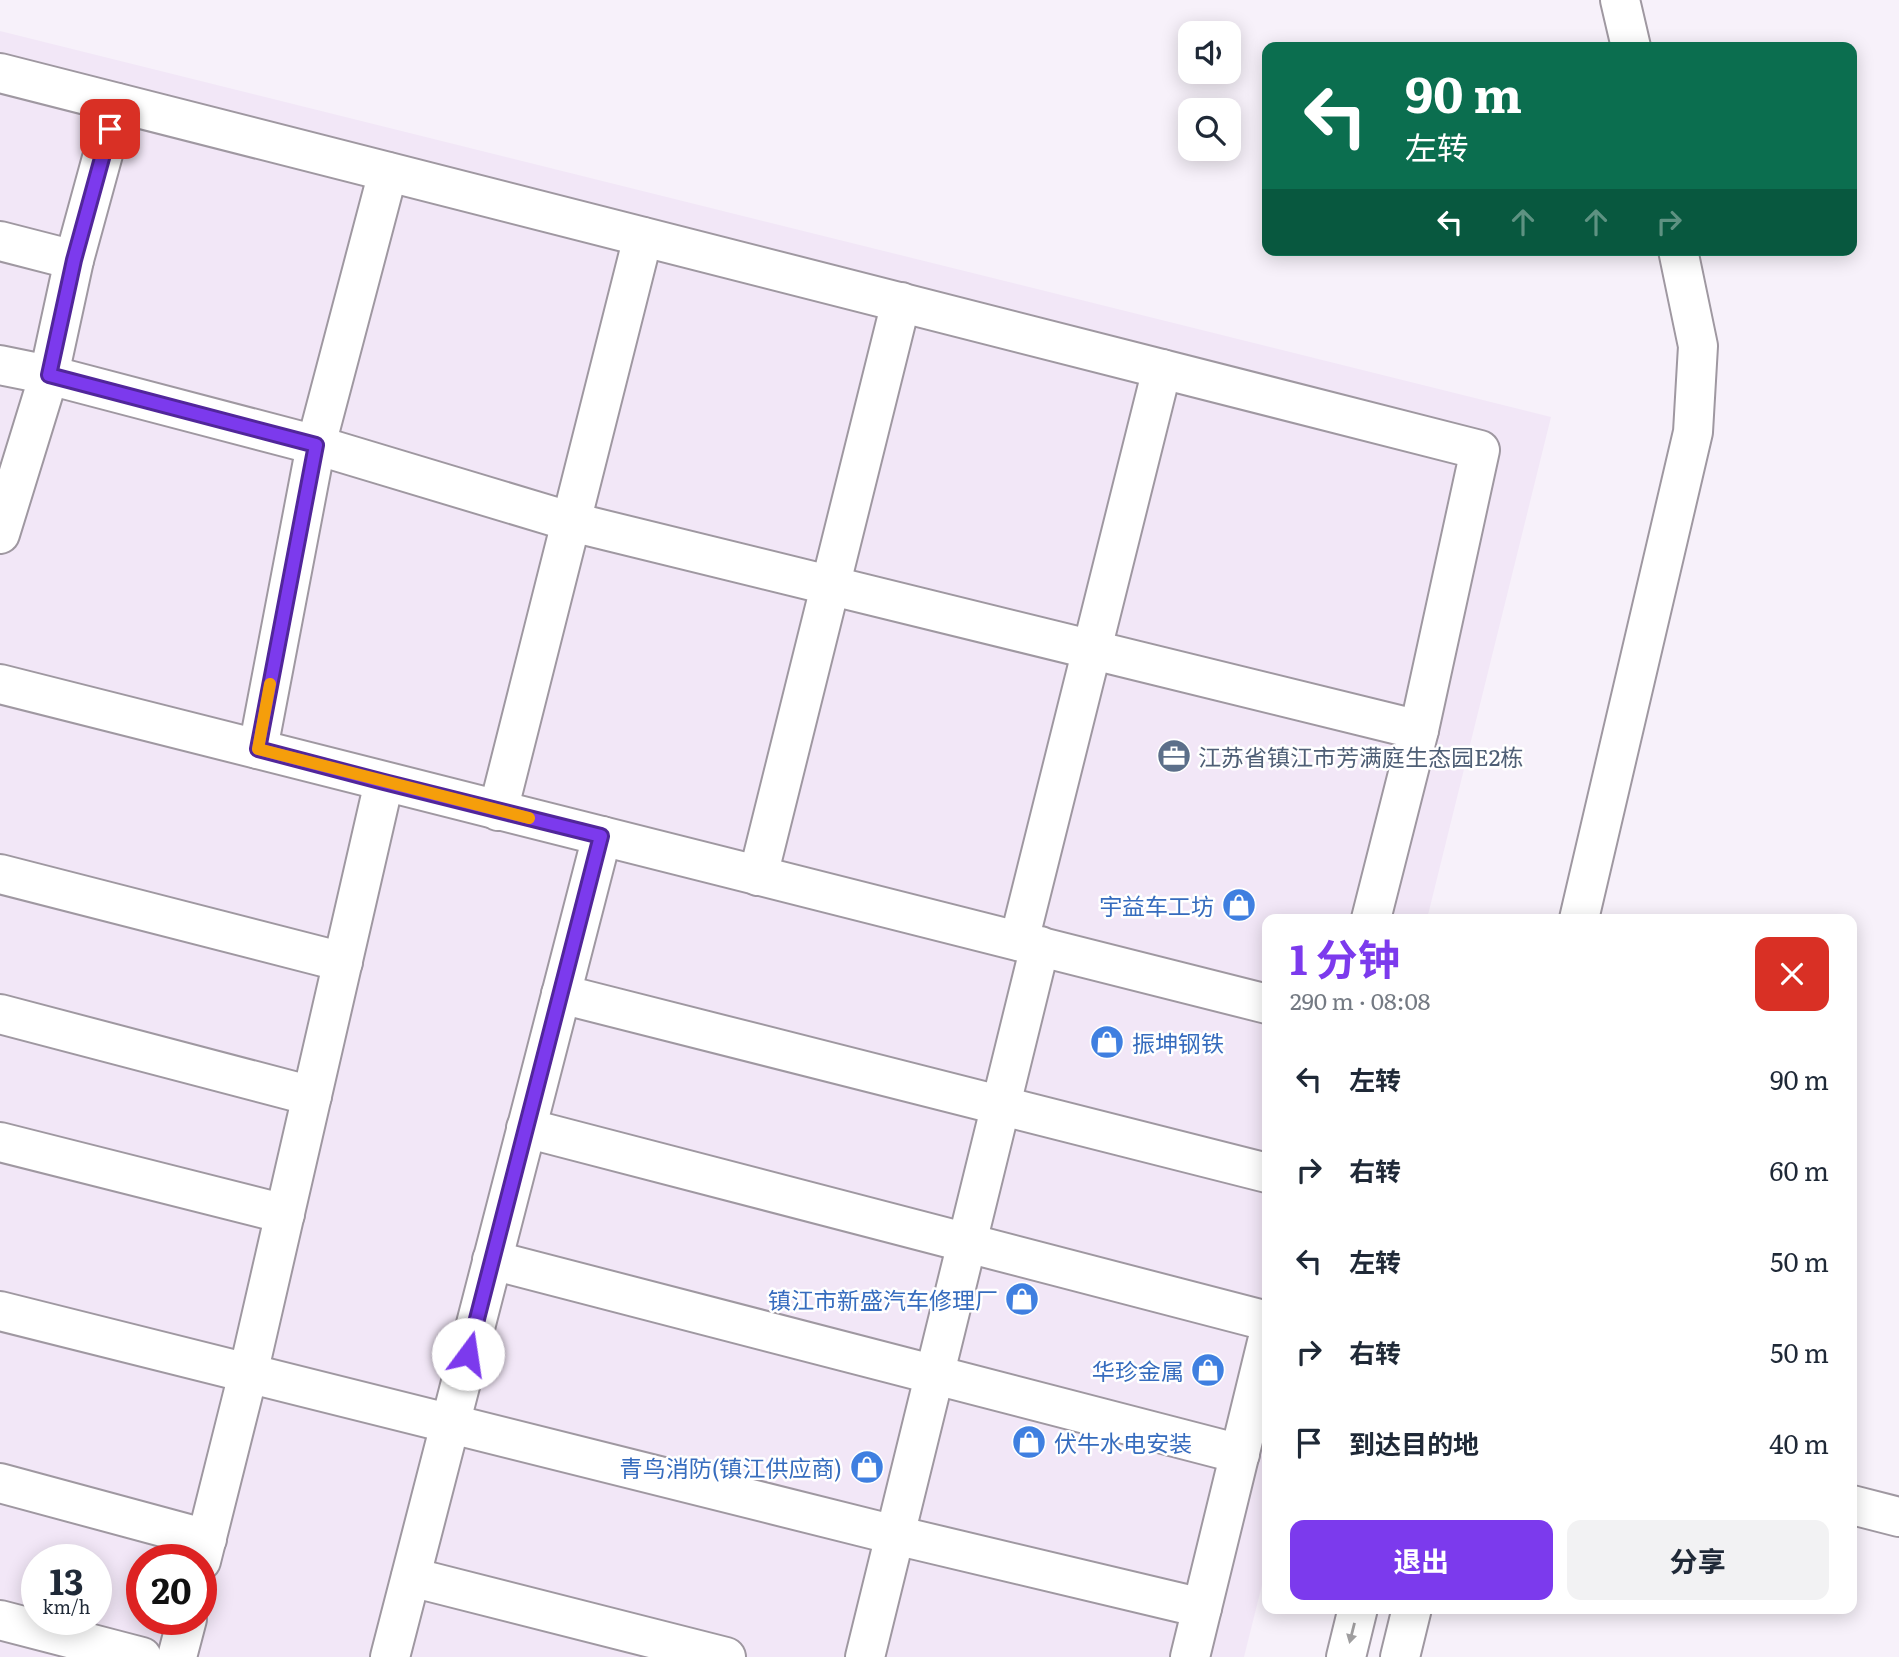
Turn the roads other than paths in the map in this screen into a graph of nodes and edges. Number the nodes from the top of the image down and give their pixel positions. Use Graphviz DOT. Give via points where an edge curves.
graph roads {
  1 [pos="1620,0"];
  2 [pos="1630,42"];
  3 [pos="0,73"];
  4 [pos="117,103"];
  5 [pos="388,172"];
  6 [pos="643,237"];
  7 [pos="0,241"];
  8 [pos="1679,256"];
  9 [pos="74,260"];
  10 [pos="901,302"];
  11 [pos="0,365"];
  12 [pos="1162,369"];
  13 [pos="49,375"];
  14 [pos="316,445"];
  15 [pos="2,520"];
  16 [pos="572,522"];
  17 [pos="831,585"];
  18 [pos="1092,649"];
  19 [pos="0,684"];
  20 [pos="1419,730"];
  21 [pos="258,749"];
  22 [pos="384,782"];
  23 [pos="498,811"];
  24 [pos="601,836"];
  25 [pos="0,874"];
  26 [pos="758,876"];
  27 [pos="1372,914"];
  28 [pos="1580,914"];
  29 [pos="1030,943"];
  30 [pos="343,962"];
  31 [pos="561,994"];
  32 [pos="1262,1003"];
  33 [pos="0,1014"];
  34 [pos="312,1096"];
  35 [pos="1000,1106"];
  36 [pos="526,1128"];
  37 [pos="0,1142"];
  38 [pos="1262,1172"];
  39 [pos="285,1214"];
  40 [pos="967,1242"];
  41 [pos="492,1260"];
  42 [pos="0,1311"];
  43 [pos="1262,1320"];
  44 [pos="1262,1363"];
  45 [pos="248,1374"];
  46 [pos="935,1375"];
  47 [pos="450,1424"];
  48 [pos="1240,1454"];
  49 [pos="0,1483"];
  50 [pos="1857,1506"];
  51 [pos="1899,1517"];
  52 [pos="895,1535"];
  53 [pos="186,1544"];
  54 [pos="206,1544"];
  55 [pos="411,1577"];
  56 [pos="1202,1608"];
  57 [pos="1357,1614"];
  58 [pos="1411,1614"];
  59 [pos="0,1620"];
  60 [pos="183,1635"];
  61 [pos="142,1657"];
  62 [pos="177,1657"];
  63 [pos="390,1657"];
  64 [pos="726,1657"];
  65 [pos="865,1657"];
  66 [pos="1190,1657"];
  67 [pos="1346,1657"];
  68 [pos="1400,1657"];
  1 -- 2 [label="street"];
  3 -- 4 [label="street"];
  4 -- 5 [label="street"];
  4 -- 9 [label="street"];
  5 -- 6 [label="street"];
  5 -- 14 [label="street"];
  6 -- 10 [label="street"];
  6 -- 16 [label="street"];
  7 -- 9 [label="street"];
  8 -- 28 [label="street" via="1698,346 1693,432"];
  9 -- 13 [label="street"];
  10 -- 12 [label="street"];
  10 -- 17 [label="street"];
  11 -- 13 [label="street"];
  12 -- 18 [label="street"];
  12 -- 20 [label="street" via="1480,450"];
  13 -- 14 [label="street"];
  13 -- 15 [label="street"];
  14 -- 16 [label="street"];
  14 -- 21 [label="street"];
  16 -- 17 [label="street"];
  16 -- 23 [label="street"];
  17 -- 18 [label="street"];
  17 -- 26 [label="street"];
  18 -- 20 [label="street"];
  18 -- 29 [label="street"];
  19 -- 21 [label="street"];
  20 -- 27 [label="street"];
  21 -- 22 [label="street"];
  22 -- 23 [label="street"];
  22 -- 30 [label="street"];
  23 -- 24 [label="street"];
  24 -- 26 [label="street"];
  24 -- 31 [label="street"];
  25 -- 30 [label="street"];
  26 -- 29 [label="street"];
  29 -- 32 [label="street"];
  29 -- 35 [label="street"];
  30 -- 34 [label="street"];
  31 -- 35 [label="street"];
  31 -- 36 [label="street"];
  33 -- 34 [label="street"];
  34 -- 39 [label="street"];
  35 -- 38 [label="street"];
  35 -- 40 [label="street"];
  36 -- 40 [label="street"];
  36 -- 41 [label="street"];
  37 -- 39 [label="street"];
  39 -- 45 [label="street"];
  40 -- 43 [label="street"];
  40 -- 46 [label="street"];
  41 -- 46 [label="street"];
  41 -- 47 [label="street"];
  42 -- 45 [label="street"];
  44 -- 48 [label="street"];
  45 -- 47 [label="street"];
  45 -- 54 [label="street"];
  46 -- 48 [label="street"];
  46 -- 52 [label="street"];
  47 -- 52 [label="street"];
  47 -- 55 [label="street"];
  48 -- 56 [label="street"];
  49 -- 53 [label="street"];
  50 -- 51 [label="street"];
  52 -- 56 [label="street"];
  52 -- 65 [label="street"];
  55 -- 63 [label="street"];
  55 -- 64 [label="street"];
  56 -- 66 [label="street"];
  57 -- 67 [label="street, one-way"];
  58 -- 68 [label="street"];
  59 -- 61 [label="street"];
  60 -- 62 [label="street"];
}
